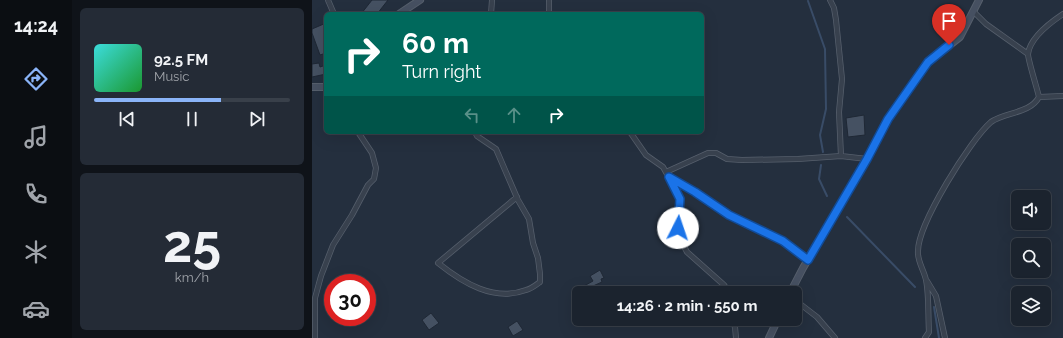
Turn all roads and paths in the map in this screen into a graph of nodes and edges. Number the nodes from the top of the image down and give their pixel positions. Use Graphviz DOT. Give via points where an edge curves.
graph roads {
  1 [pos="328,0"];
  2 [pos="420,0"];
  3 [pos="492,0"];
  4 [pos="549,0"];
  5 [pos="830,0"];
  6 [pos="979,0"];
  7 [pos="333,12"];
  8 [pos="402,12"];
  9 [pos="491,12"];
  10 [pos="549,12"];
  11 [pos="973,12"];
  12 [pos="1063,14"];
  13 [pos="1028,54"];
  14 [pos="312,87"];
  15 [pos="324,87"];
  16 [pos="1063,96"];
  17 [pos="1039,97"];
  18 [pos="359,134"];
  19 [pos="476,134"];
  20 [pos="631,134"];
  21 [pos="840,156"];
  22 [pos="867,159"];
  23 [pos="666,172"];
  24 [pos="669,177"];
  25 [pos="517,198"];
  26 [pos="808,260"];
  27 [pos="926,280"];
  28 [pos="724,286"];
  29 [pos="794,286"];
  30 [pos="802,305"];
  31 [pos="734,326"];
  32 [pos="775,326"];
  33 [pos="315,338"];
  34 [pos="736,338"];
  35 [pos="769,338"];
  36 [pos="835,338"];
  37 [pos="925,338"];
  38 [pos="945,338"];
  1 -- 7 [label="street"];
  2 -- 8 [label="street"];
  3 -- 9 [label="street"];
  4 -- 10 [label="street"];
  5 -- 21 [label="street" via="836,20 842,79 839,112"];
  6 -- 11 [label="street"];
  11 -- 13 [label="street"];
  11 -- 22 [label="street" via="960,37 928,62 888,119"];
  12 -- 13 [label="street" via="1043,29"];
  13 -- 17 [label="street"];
  14 -- 15 [label="street"];
  16 -- 17 [label="street"];
  17 -- 27 [label="street" via="1025,108 992,122 969,148 954,172 921,233 917,251"];
  18 -- 33 [label="street" via="372,152 376,168 374,179 333,245 321,276 315,298"];
  19 -- 25 [label="street" via="496,149"];
  20 -- 23 [label="street" via="646,155"];
  21 -- 22 [label="street"];
  21 -- 23 [label="street" via="742,160 727,159 716,153 708,153"];
  22 -- 26 [label="street"];
  23 -- 24 [label="street"];
  24 -- 26 [label="street" via="729,215 783,241"];
  24 -- 28 [label="street" via="680,199 679,238 687,252"];
  25 -- 25 [label="street" via="529,219 538,258 540,282 527,290 495,294 481,290 438,263"];
  26 -- 29 [label="street"];
  27 -- 37 [label="street" via="929,332"];
  27 -- 38 [label="street" via="936,296"];
  30 -- 36 [label="street" via="817,317"];
  31 -- 34 [label="street"];
  32 -- 35 [label="street"];
}
